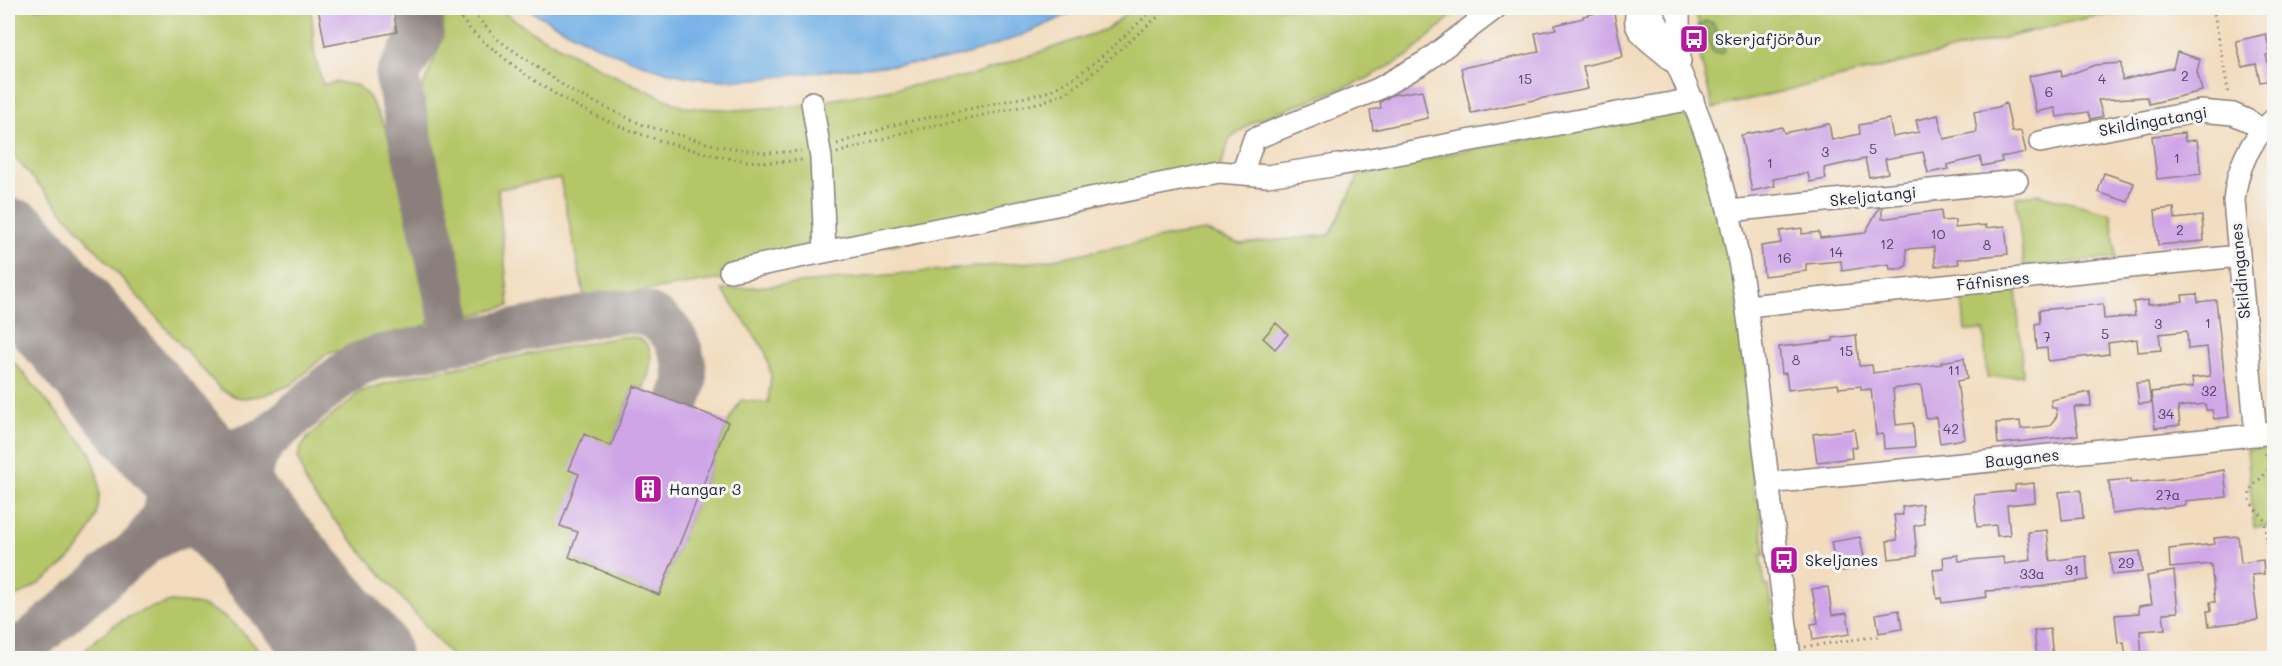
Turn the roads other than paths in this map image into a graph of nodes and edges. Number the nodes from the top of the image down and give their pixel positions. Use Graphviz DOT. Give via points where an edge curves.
graph roads {
  1 [pos="1496,8"];
  2 [pos="1639,8"];
  3 [pos="1650,8"];
  4 [pos="1675,8"];
  5 [pos="1683,76"];
  6 [pos="1693,99"];
  7 [pos="812,102"];
  8 [pos="2268,124"];
  9 [pos="2040,142"];
  10 [pos="1242,174"];
  11 [pos="2017,181"];
  12 [pos="1729,212"];
  13 [pos="825,252"];
  14 [pos="2239,256"];
  15 [pos="730,271"];
  16 [pos="1747,306"];
  17 [pos="2265,434"];
  18 [pos="1769,483"];
  19 [pos="1795,653"];
  1 -- 10 [label="street" via="1425,62 1378,89 1254,139"];
  2 -- 5 [label="street" via="1635,17 1638,31"];
  3 -- 5 [label="street"];
  4 -- 5 [label="street" via="1679,15 1678,49"];
  5 -- 6 [label="street"];
  6 -- 10 [label="street" via="1338,165 1267,176"];
  6 -- 12 [label="street"];
  7 -- 13 [label="street" via="821,158"];
  8 -- 9 [label="street, Skildingatangi" via="2233,114 2200,111"];
  8 -- 14 [label="street, Skildinganes" via="2247,153 2237,178 2234,201"];
  10 -- 13 [label="street" via="1219,172"];
  11 -- 12 [label="street, Skeljatangi"];
  12 -- 16 [label="street"];
  13 -- 15 [label="street"];
  14 -- 16 [label="street, Fáfnisnes"];
  14 -- 17 [label="street, Skildinganes"];
  16 -- 18 [label="street"];
  17 -- 18 [label="street, Bauganes"];
  18 -- 19 [label="street"];
}
